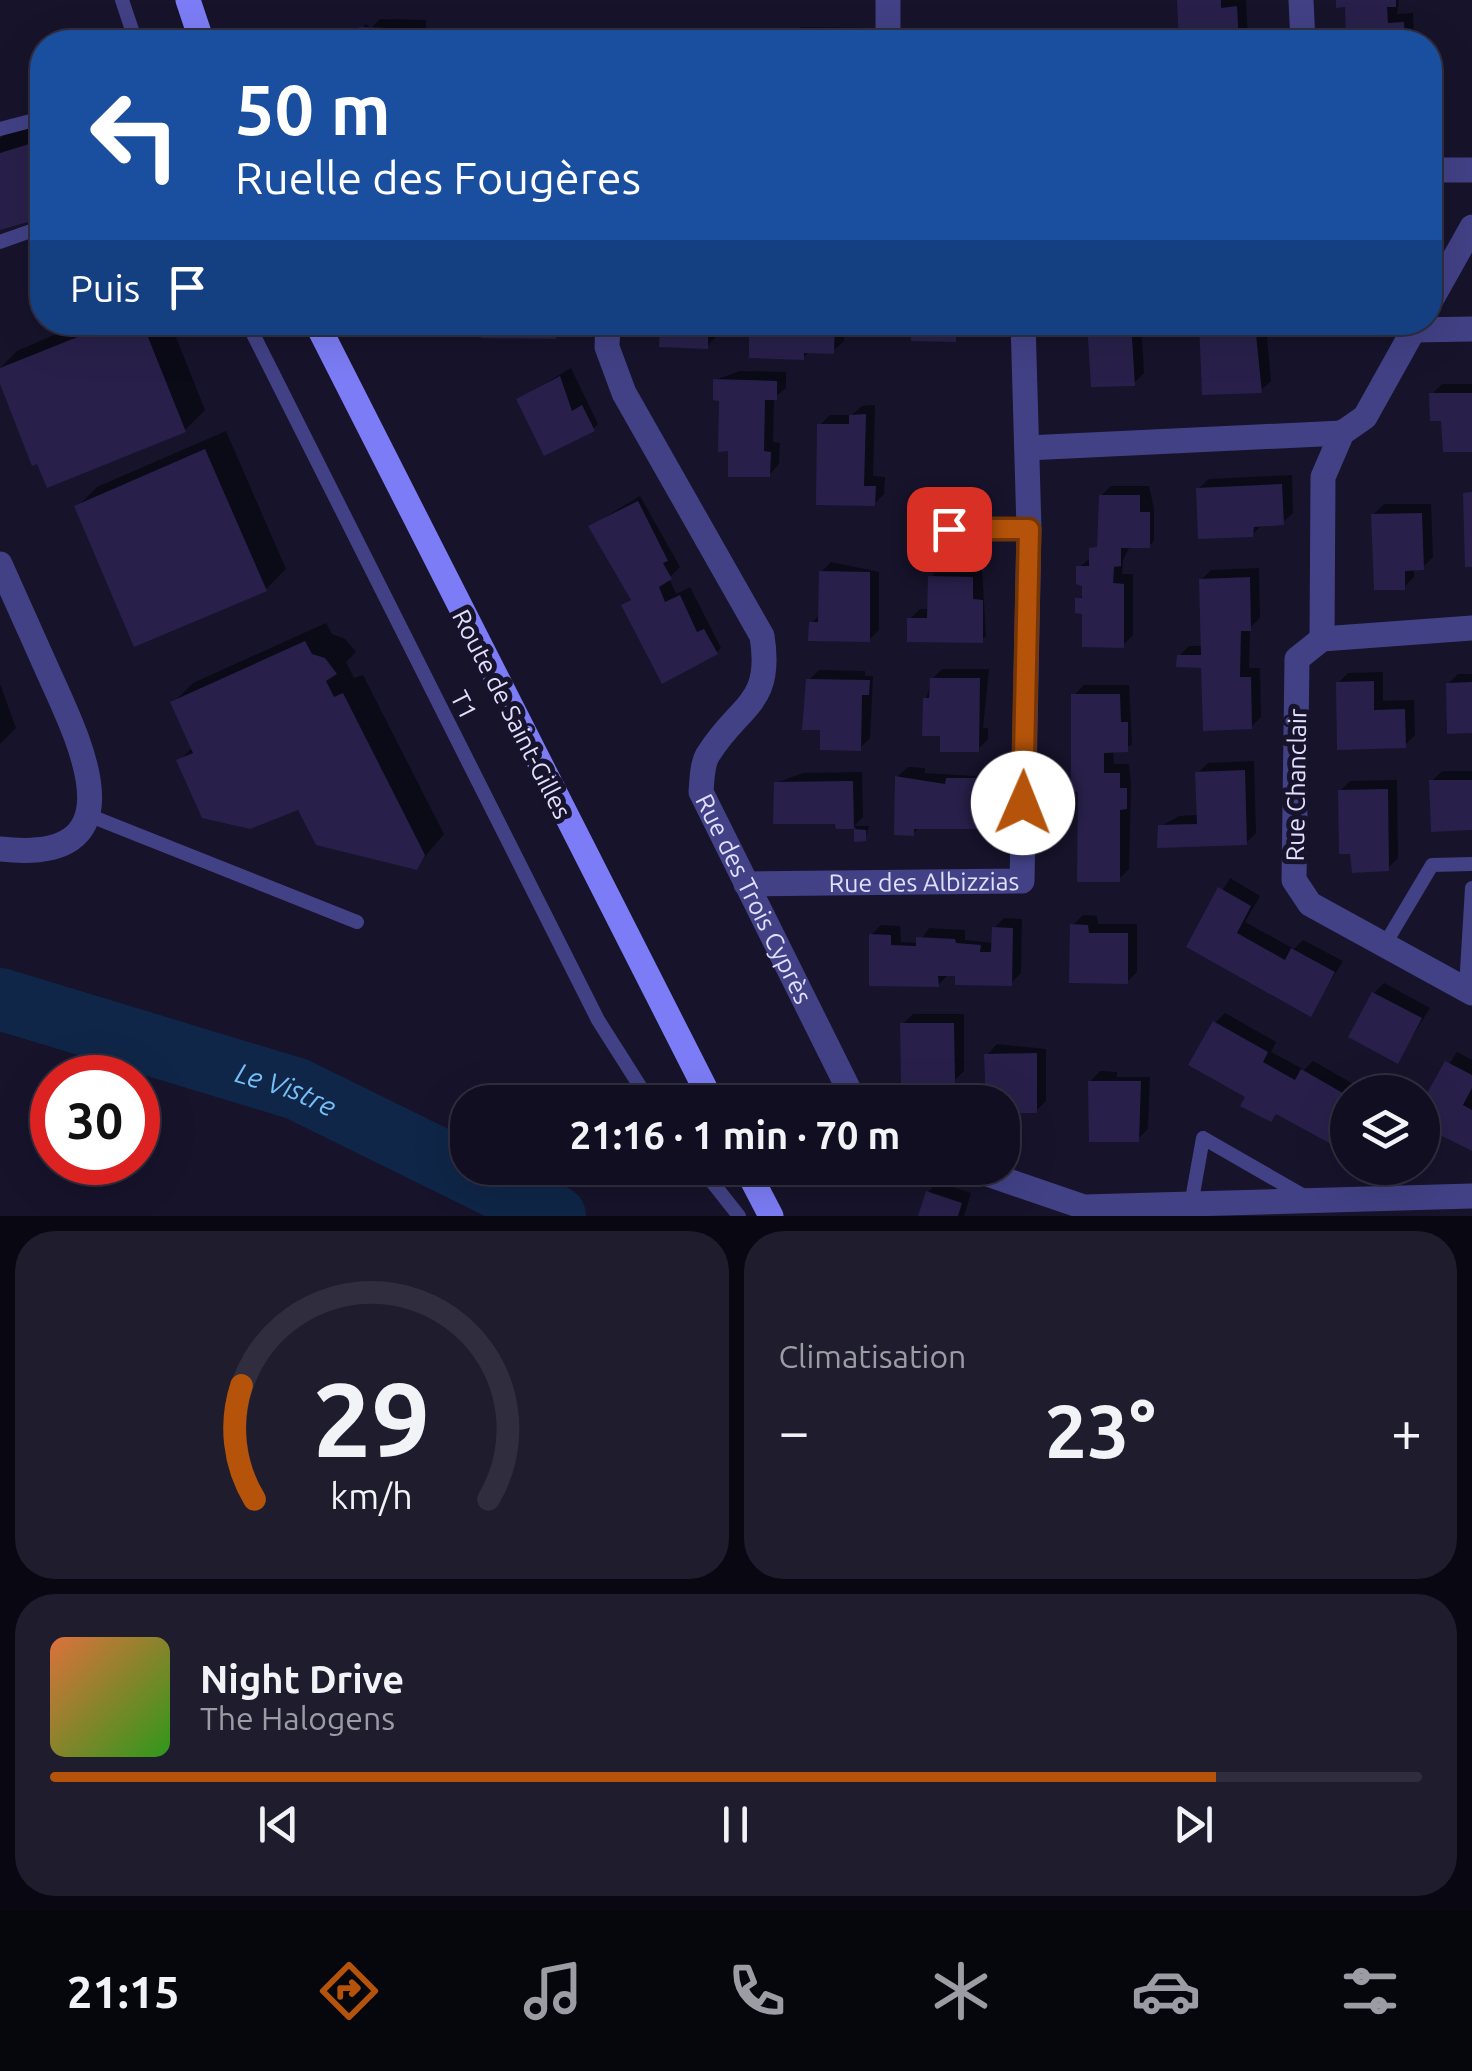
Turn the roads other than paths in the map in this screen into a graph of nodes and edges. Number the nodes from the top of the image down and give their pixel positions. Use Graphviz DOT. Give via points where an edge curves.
graph roads {
  1 [pos="122,0"];
  2 [pos="188,0"];
  3 [pos="888,0"];
  4 [pos="1301,0"];
  5 [pos="132,30"];
  6 [pos="198,30"];
  7 [pos="888,30"];
  8 [pos="1302,30"];
  9 [pos="30,121"];
  10 [pos="0,130"];
  11 [pos="1442,170"];
  12 [pos="1472,170"];
  13 [pos="1472,227"];
  14 [pos="30,231"];
  15 [pos="0,242"];
  16 [pos="1442,281"];
  17 [pos="1442,327"];
  18 [pos="1472,329"];
  19 [pos="254,335"];
  20 [pos="323,335"];
  21 [pos="607,335"];
  22 [pos="1024,335"];
  23 [pos="1411,335"];
  24 [pos="1342,433"];
  25 [pos="1027,448"];
  26 [pos="949,529"];
  27 [pos="1029,529"];
  28 [pos="0,564"];
  29 [pos="1472,628"];
  30 [pos="1322,639"];
  31 [pos="88,815"];
  32 [pos="0,848"];
  33 [pos="1472,864"];
  34 [pos="746,884"];
  35 [pos="1472,888"];
  36 [pos="357,922"];
  37 [pos="1385,944"];
  38 [pos="1469,990"];
  39 [pos="640,1085"];
  40 [pos="703,1085"];
  41 [pos="846,1085"];
  42 [pos="715,1185"];
  43 [pos="755,1185"];
  44 [pos="1020,1185"];
  45 [pos="1472,1196"];
  46 [pos="1309,1199"];
  47 [pos="1191,1204"];
  48 [pos="767,1209"];
  49 [pos="738,1214"];
  1 -- 5 [label="lane"];
  2 -- 6 [label="main road"];
  3 -- 7 [label="street"];
  4 -- 8 [label="street"];
  9 -- 10 [label="lane"];
  11 -- 12 [label="street"];
  13 -- 16 [label="street"];
  14 -- 15 [label="lane"];
  17 -- 18 [label="street"];
  19 -- 39 [label="lane, T1 / T1" via="590,1003"];
  20 -- 40 [label="main road, Route de Saint-Gilles"];
  21 -- 34 [label="street, Rue des Trois Cyprès" via="624,393 762,636 767,666 756,702 706,755 700,792"];
  22 -- 25 [label="street, Rue des Albizzias"];
  23 -- 24 [label="street" via="1365,417"];
  24 -- 25 [label="street"];
  24 -- 30 [label="street" via="1323,477"];
  25 -- 27 [label="street, Rue des Albizzias"];
  26 -- 27 [label="lane"];
  27 -- 34 [label="street, Rue des Albizzias" via="1022,882"];
  28 -- 31 [label="street" via="83,748 92,794"];
  29 -- 30 [label="street"];
  30 -- 37 [label="street, Rue Chanclair" via="1298,659 1294,880 1310,904"];
  31 -- 32 [label="street" via="73,837 33,852"];
  31 -- 36 [label="lane"];
  33 -- 37 [label="lane" via="1432,865"];
  34 -- 41 [label="street, Rue des Trois Cyprès"];
  35 -- 38 [label="lane"];
  37 -- 38 [label="street, Rue Chanclair"];
  42 -- 49 [label="lane"];
  43 -- 48 [label="main road"];
  44 -- 47 [label="street" via="1084,1207"];
  45 -- 46 [label="street"];
  46 -- 47 [label="street"];
  46 -- 47 [label="lane" via="1203,1138"];
}
